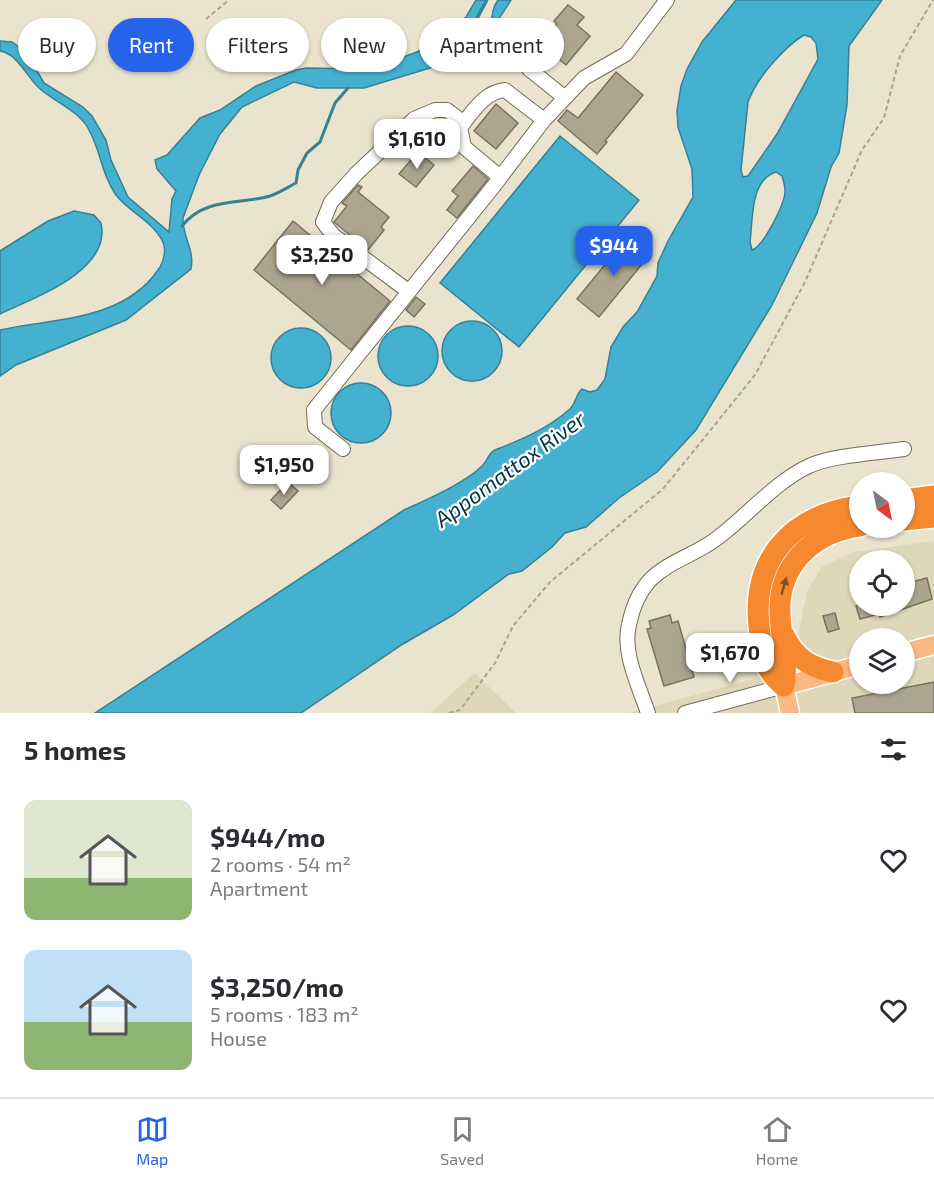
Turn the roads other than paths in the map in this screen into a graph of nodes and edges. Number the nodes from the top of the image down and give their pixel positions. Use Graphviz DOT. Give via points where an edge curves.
graph roads {
  1 [pos="668,0"];
  2 [pos="533,72"];
  3 [pos="564,97"];
  4 [pos="544,120"];
  5 [pos="464,123"];
  6 [pos="500,177"];
  7 [pos="408,291"];
  8 [pos="343,449"];
  9 [pos="904,449"];
  10 [pos="934,496"];
  11 [pos="915,499"];
  12 [pos="849,508"];
  13 [pos="934,516"];
  14 [pos="915,519"];
  15 [pos="849,529"];
  16 [pos="782,630"];
  17 [pos="934,645"];
  18 [pos="915,650"];
  19 [pos="849,668"];
  20 [pos="833,672"];
  21 [pos="784,686"];
  22 [pos="694,712"];
  23 [pos="648,713"];
  24 [pos="790,713"];
  1 -- 3 [label="street" via="626,54 585,78"];
  2 -- 3 [label="street"];
  3 -- 4 [label="street"];
  4 -- 5 [label="street" via="505,90 487,96"];
  4 -- 6 [label="street"];
  5 -- 6 [label="street" via="460,127 464,147"];
  5 -- 7 [label="street" via="447,110 435,110 414,119 331,202 323,222 333,235"];
  6 -- 7 [label="street"];
  7 -- 8 [label="street" via="314,410 315,427"];
  9 -- 23 [label="street" via="822,461 801,470 717,539 664,568 648,582 631,616 627,639"];
  10 -- 11 [label="highway"];
  12 -- 21 [label="highway" via="828,513 797,528 768,563 758,593 757,613 765,666"];
  13 -- 14 [label="highway"];
  16 -- 15 [label="highway, one-way" via="780,602 795,560 828,534"];
  16 -- 20 [label="highway" via="802,660"];
  16 -- 21 [label="highway"];
  17 -- 18 [label="main road"];
  19 -- 20 [label="main road"];
  20 -- 21 [label="main road"];
  21 -- 22 [label="street"];
  21 -- 24 [label="main road"];
}
